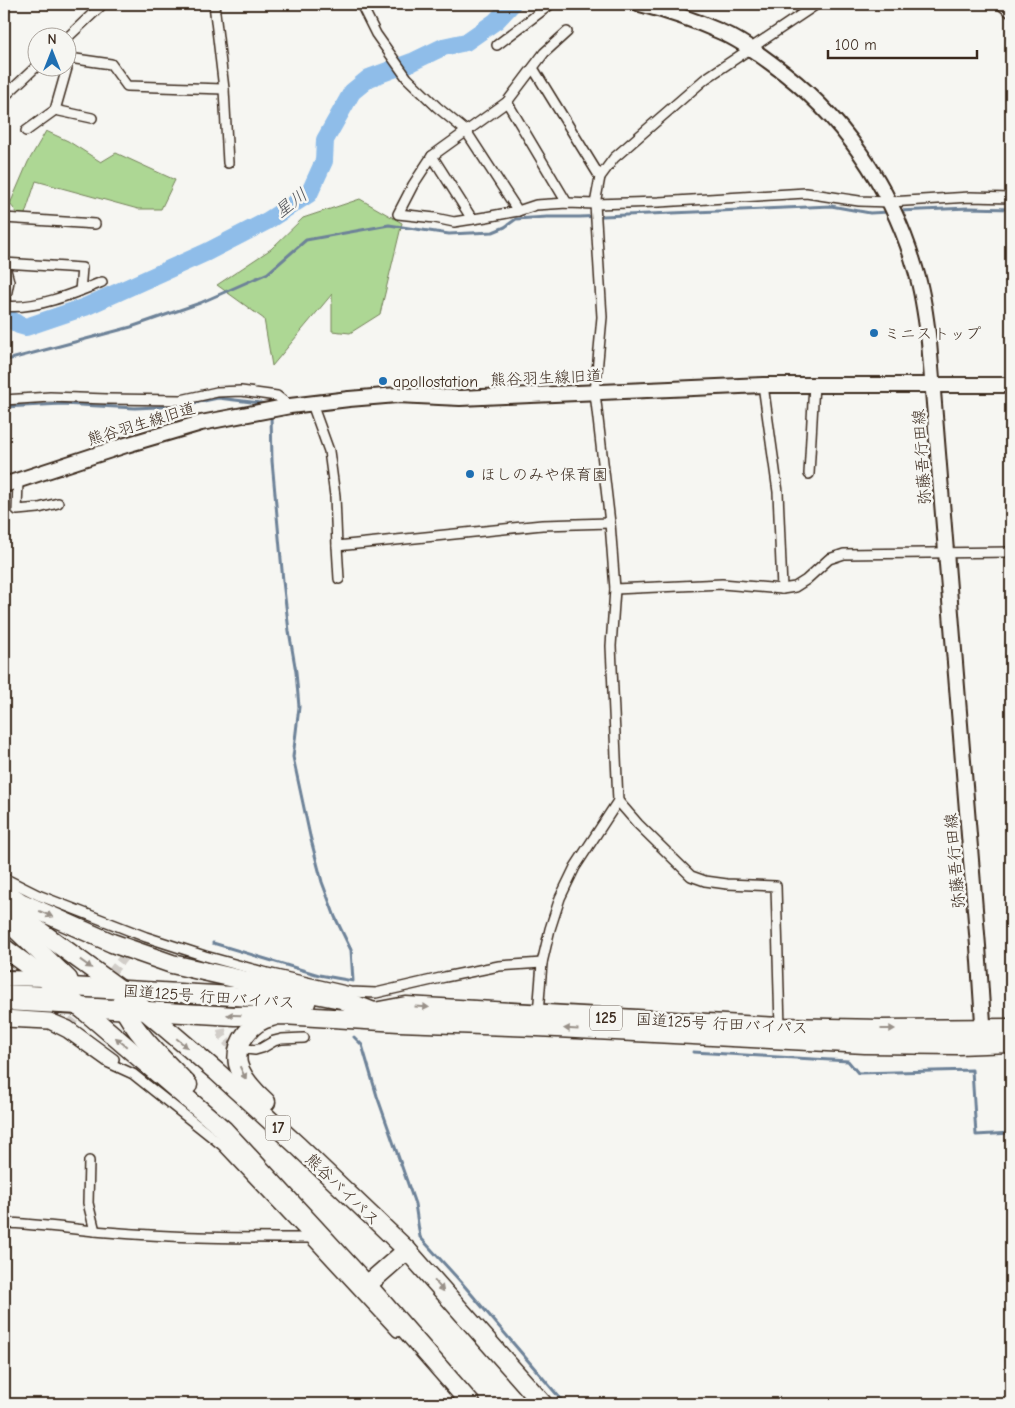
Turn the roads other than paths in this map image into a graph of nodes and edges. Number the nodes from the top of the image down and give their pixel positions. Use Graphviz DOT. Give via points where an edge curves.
graph roads {
  1 [pos="103,4"];
  2 [pos="214,4"];
  3 [pos="361,4"];
  4 [pos="551,4"];
  5 [pos="640,4"];
  6 [pos="817,4"];
  7 [pos="1000,4"];
  8 [pos="1011,13"];
  9 [pos="78,28"];
  10 [pos="567,32"];
  11 [pos="497,45"];
  12 [pos="751,48"];
  13 [pos="78,62"];
  14 [pos="533,68"];
  15 [pos="28,74"];
  16 [pos="63,78"];
  17 [pos="224,89"];
  18 [pos="4,97"];
  19 [pos="507,102"];
  20 [pos="54,110"];
  21 [pos="92,118"];
  22 [pos="26,131"];
  23 [pos="466,132"];
  24 [pos="432,156"];
  25 [pos="228,163"];
  26 [pos="600,177"];
  27 [pos="1011,198"];
  28 [pos="890,202"];
  29 [pos="567,203"];
  30 [pos="594,204"];
  31 [pos="518,211"];
  32 [pos="4,218"];
  33 [pos="472,220"];
  34 [pos="95,224"];
  35 [pos="4,263"];
  36 [pos="102,282"];
  37 [pos="80,291"];
  38 [pos="814,384"];
  39 [pos="763,385"];
  40 [pos="1011,385"];
  41 [pos="933,386"];
  42 [pos="595,393"];
  43 [pos="4,400"];
  44 [pos="312,404"];
  45 [pos="277,409"];
  46 [pos="809,474"];
  47 [pos="18,481"];
  48 [pos="4,486"];
  49 [pos="58,503"];
  50 [pos="610,523"];
  51 [pos="337,546"];
  52 [pos="1011,552"];
  53 [pos="946,554"];
  54 [pos="339,578"];
  55 [pos="615,589"];
  56 [pos="782,589"];
  57 [pos="618,801"];
  58 [pos="4,878"];
  59 [pos="4,890"];
  60 [pos="4,905"];
  61 [pos="4,918"];
  62 [pos="4,948"];
  63 [pos="542,963"];
  64 [pos="4,978"];
  65 [pos="46,980"];
  66 [pos="121,990"];
  67 [pos="4,992"];
  68 [pos="62,996"];
  69 [pos="4,1003"];
  70 [pos="79,1007"];
  71 [pos="124,1010"];
  72 [pos="145,1011"];
  73 [pos="374,1012"];
  74 [pos="538,1014"];
  75 [pos="4,1015"];
  76 [pos="282,1015"];
  77 [pos="4,1022"];
  78 [pos="399,1022"];
  79 [pos="780,1027"];
  80 [pos="1011,1028"];
  81 [pos="984,1036"];
  82 [pos="304,1038"];
  83 [pos="1011,1043"];
  84 [pos="246,1049"];
  85 [pos="133,1074"];
  86 [pos="224,1130"];
  87 [pos="298,1146"];
  88 [pos="89,1161"];
  89 [pos="4,1223"];
  90 [pos="95,1231"];
  91 [pos="310,1238"];
  92 [pos="407,1250"];
  93 [pos="367,1285"];
  94 [pos="460,1404"];
  95 [pos="471,1404"];
  96 [pos="543,1404"];
  1 -- 9 [label="street"];
  2 -- 17 [label="street"];
  3 -- 23 [label="street" via="376,34 407,78"];
  4 -- 11 [label="street"];
  5 -- 12 [label="main road, 弥藤吾行田線" via="690,19"];
  6 -- 12 [label="street"];
  7 -- 8 [label="street"];
  10 -- 14 [label="street"];
  12 -- 26 [label="street" via="706,79 663,115 614,158"];
  12 -- 28 [label="main road, 弥藤吾行田線" via="803,88 830,114 872,169"];
  13 -- 17 [label="street" via="110,64 127,86"];
  14 -- 19 [label="street"];
  14 -- 26 [label="street"];
  15 -- 18 [label="street"];
  16 -- 20 [label="street"];
  17 -- 25 [label="street"];
  19 -- 23 [label="street"];
  19 -- 29 [label="street"];
  20 -- 21 [label="street"];
  20 -- 22 [label="street"];
  23 -- 24 [label="street"];
  23 -- 31 [label="street"];
  24 -- 33 [label="street"];
  24 -- 33 [label="street" via="398,214 454,222"];
  26 -- 30 [label="street"];
  27 -- 28 [label="street"];
  28 -- 30 [label="street" via="806,193"];
  28 -- 41 [label="main road, 弥藤吾行田線" via="917,272"];
  29 -- 30 [label="street"];
  29 -- 31 [label="street" via="536,205"];
  30 -- 42 [label="street" via="602,317"];
  31 -- 33 [label="street"];
  32 -- 34 [label="street"];
  35 -- 37 [label="street" via="82,268"];
  35 -- 37 [label="street" via="9,281 4,306 16,308"];
  36 -- 37 [label="street"];
  38 -- 39 [label="main road, 熊谷羽生線旧道"];
  38 -- 41 [label="main road, 熊谷羽生線旧道"];
  38 -- 46 [label="street"];
  39 -- 42 [label="main road, 熊谷羽生線旧道"];
  39 -- 56 [label="street" via="778,492"];
  40 -- 41 [label="main road, 熊谷羽生線旧道"];
  41 -- 53 [label="main road, 弥藤吾行田線"];
  42 -- 44 [label="main road, 熊谷羽生線旧道" via="460,398 397,395"];
  42 -- 50 [label="street"];
  43 -- 45 [label="street" via="50,397 181,400 240,391 277,396"];
  44 -- 45 [label="main road, 熊谷羽生線旧道"];
  44 -- 51 [label="street" via="329,451"];
  45 -- 47 [label="main road, 熊谷羽生線旧道" via="201,423"];
  47 -- 48 [label="main road, 熊谷羽生線旧道"];
  47 -- 49 [label="street" via="17,510"];
  50 -- 51 [label="street" via="542,525"];
  50 -- 55 [label="street"];
  51 -- 54 [label="street"];
  52 -- 53 [label="street"];
  53 -- 56 [label="street" via="844,554 829,559 795,587"];
  53 -- 81 [label="main road, 弥藤吾行田線"];
  55 -- 56 [label="street" via="722,584"];
  55 -- 57 [label="street" via="611,646"];
  57 -- 63 [label="street" via="575,867 560,898"];
  57 -- 79 [label="street" via="691,876 727,884 776,886"];
  58 -- 63 [label="street" via="38,895 146,937 267,973 350,992 376,993 499,966"];
  59 -- 73 [label="highway, one-way" via="20,902 112,943 172,964 341,999"];
  60 -- 66 [label="highway, 熊谷バイパス / 17, one-way"];
  61 -- 68 [label="highway" via="68,979"];
  62 -- 65 [label="highway"];
  63 -- 74 [label="street"];
  64 -- 65 [label="main road"];
  65 -- 68 [label="highway, 国道125号 行田バイパス / 125"];
  66 -- 68 [label="highway, 国道125号 行田バイパス / 125"];
  66 -- 71 [label="highway"];
  66 -- 72 [label="highway, 熊谷バイパス / 17"];
  66 -- 73 [label="highway, 国道125号 行田バイパス / 125" via="260,998"];
  67 -- 68 [label="main road"];
  68 -- 69 [label="main road"];
  68 -- 70 [label="highway, 17"];
  70 -- 71 [label="highway, 国道125号 行田バイパス / 125"];
  86 -- 70 [label="highway, 17, one-way"];
  71 -- 72 [label="highway, 国道125号 行田バイパス / 125"];
  71 -- 86 [label="highway" via="158,1054 204,1101"];
  76 -- 72 [label="highway, 国道125号 行田バイパス / 125, one-way"];
  72 -- 87 [label="highway, 熊谷バイパス / 17, one-way"];
  73 -- 74 [label="highway, 国道125号 行田バイパス / 125, one-way" via="406,1006"];
  73 -- 78 [label="highway, 国道125号 行田バイパス / 125"];
  74 -- 79 [label="highway, 国道125号 行田バイパス / 125"];
  75 -- 85 [label="street" via="50,1018 69,1026"];
  76 -- 78 [label="highway, 国道125号 行田バイパス / 125"];
  76 -- 87 [label="highway, one-way" via="256,1023 243,1037 238,1064 254,1091 275,1111"];
  77 -- 85 [label="street" via="49,1024 109,1063"];
  81 -- 78 [label="highway, 国道125号 行田バイパス / 125, one-way" via="865,1044"];
  79 -- 81 [label="highway, 国道125号 行田バイパス / 125, one-way"];
  80 -- 81 [label="highway, 国道125号 行田バイパス / 125"];
  81 -- 83 [label="highway, 国道125号 行田バイパス / 125"];
  82 -- 84 [label="street" via="282,1039 255,1050"];
  85 -- 91 [label="street" via="222,1145"];
  86 -- 93 [label="highway, 17"];
  87 -- 92 [label="highway, 熊谷バイパス / 17"];
  88 -- 90 [label="street" via="88,1203"];
  89 -- 90 [label="street"];
  90 -- 91 [label="street" via="209,1238"];
  91 -- 94 [label="street"];
  92 -- 93 [label="highway"];
  92 -- 96 [label="highway, 熊谷バイパス / 17, one-way"];
  93 -- 95 [label="highway, 17"];
}
